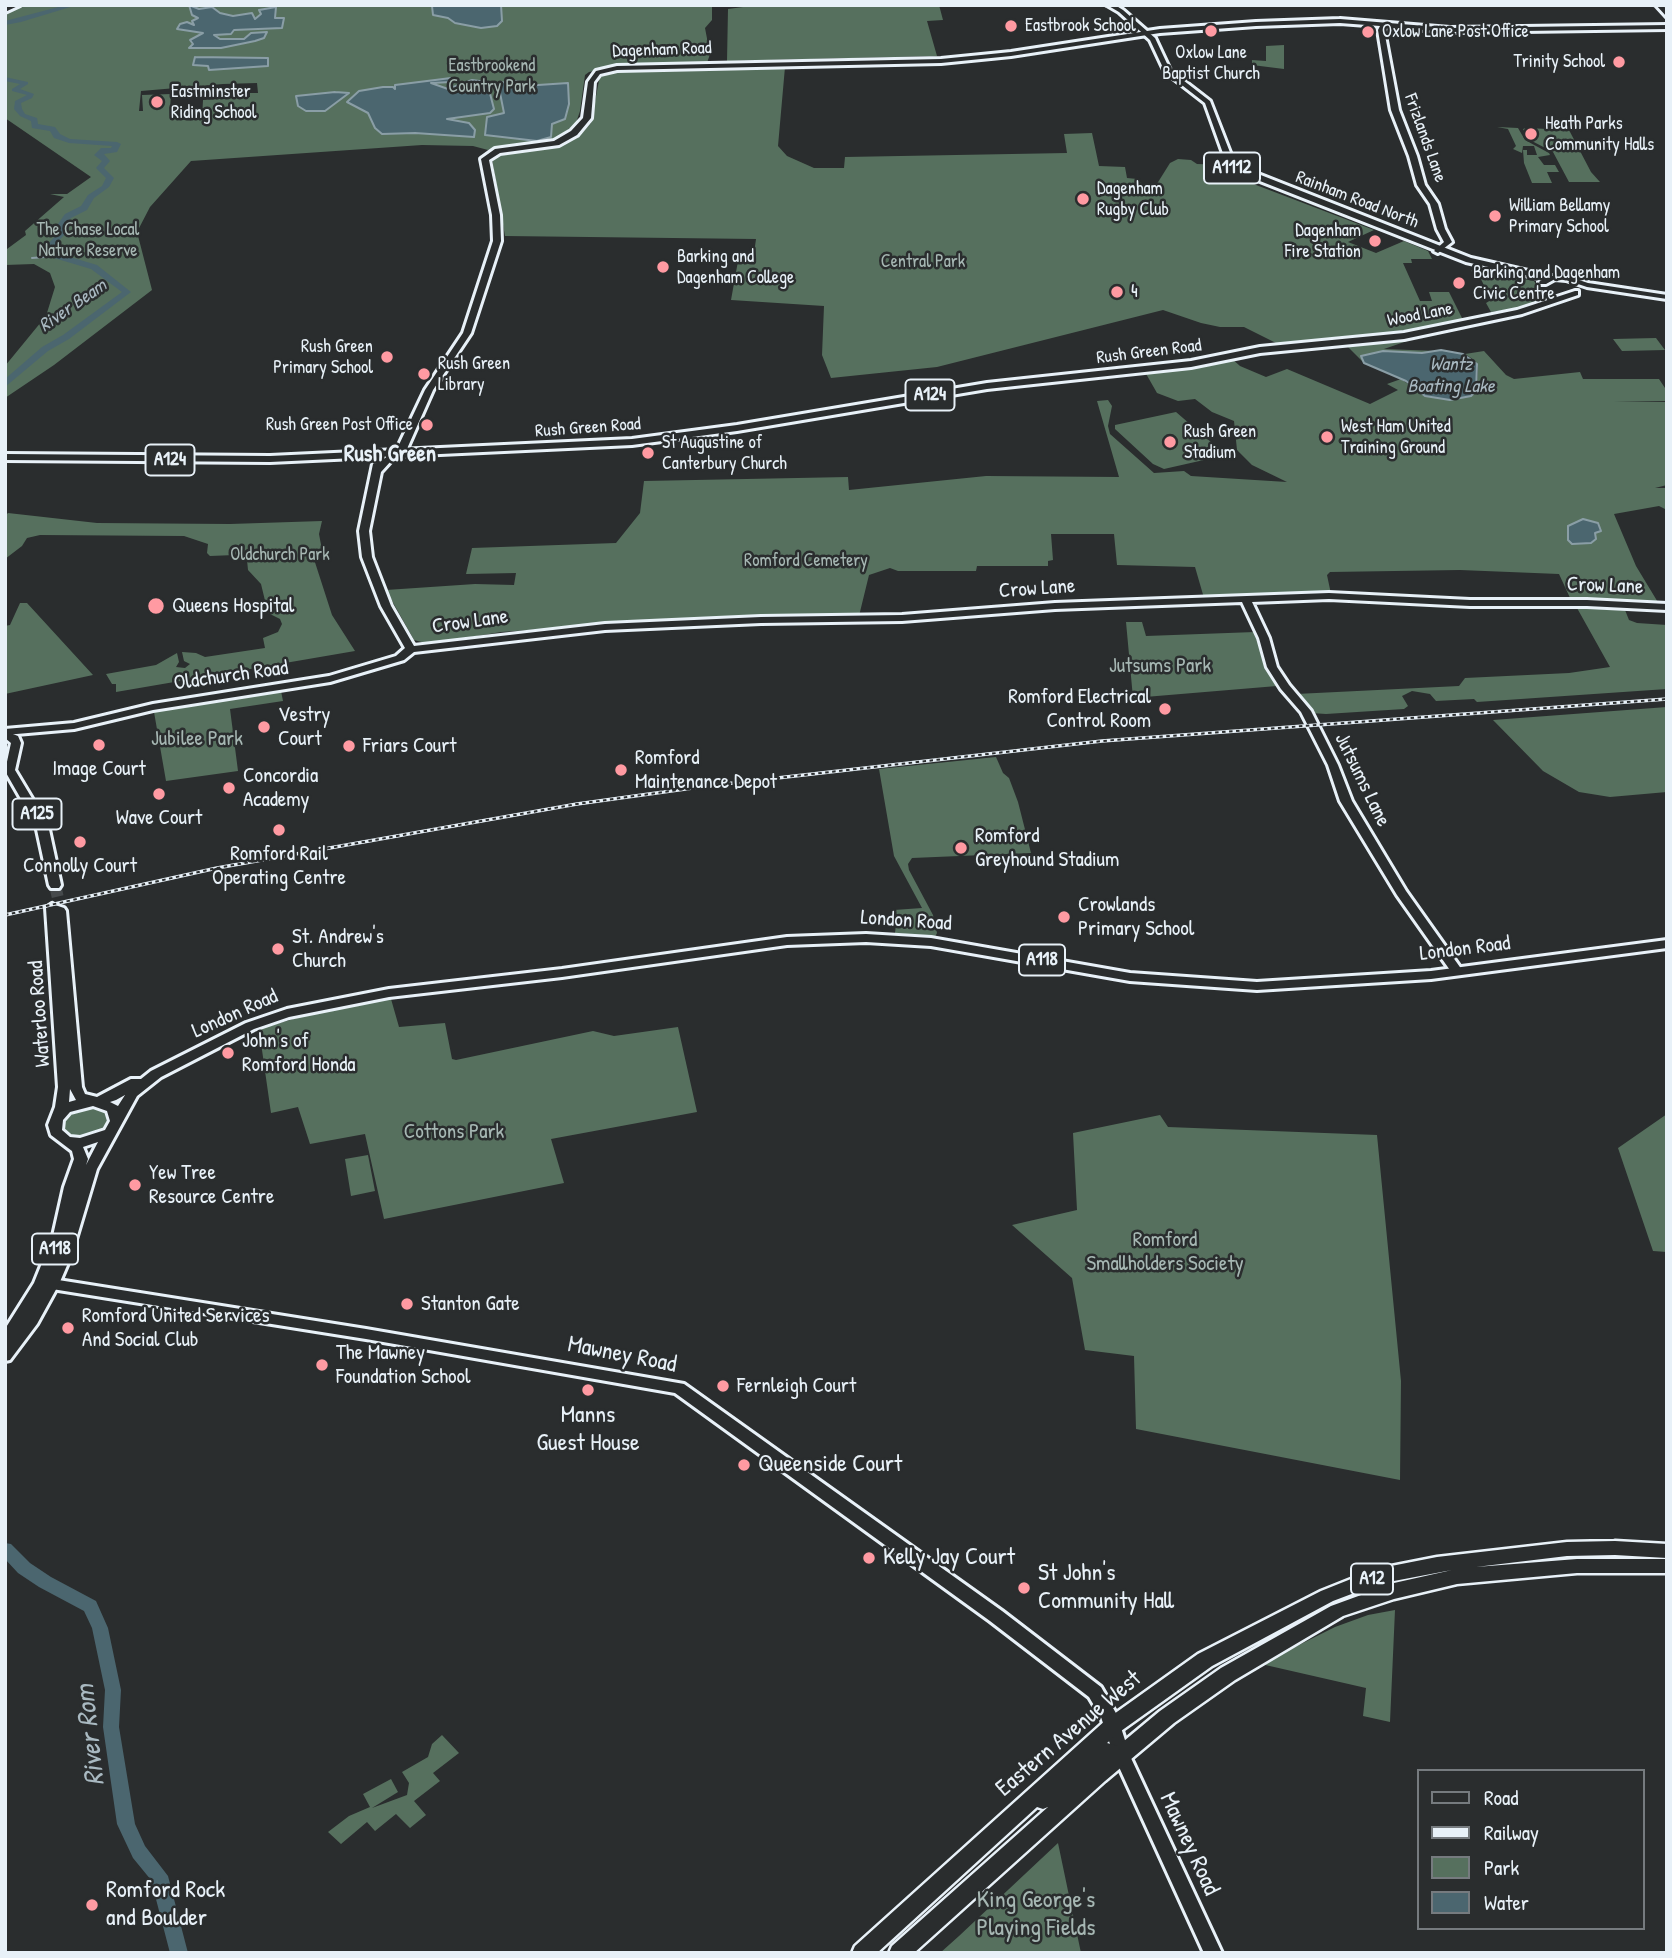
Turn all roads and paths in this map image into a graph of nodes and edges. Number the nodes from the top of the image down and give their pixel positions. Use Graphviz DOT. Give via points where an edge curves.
graph roads {
  1 [pos="17,5"];
  2 [pos="1110,5"];
  3 [pos="1658,5"];
  4 [pos="5,10"];
  5 [pos="1667,15"];
  6 [pos="1383,26"];
  7 [pos="1667,27"];
  8 [pos="1146,32"];
  9 [pos="1439,250"];
  10 [pos="1546,282"];
  11 [pos="1607,288"];
  12 [pos="1580,289"];
  13 [pos="1667,297"];
  14 [pos="1551,301"];
  15 [pos="1292,346"];
  16 [pos="392,454"];
  17 [pos="5,457"];
  18 [pos="1246,600"];
  19 [pos="1667,607"];
  20 [pos="411,649"];
  21 [pos="52,729"];
  22 [pos="5,733"];
  23 [pos="12,750"];
  24 [pos="5,779"];
  25 [pos="1667,944"];
  26 [pos="1456,970"];
  27 [pos="156,1074"];
  28 [pos="96,1102"];
  29 [pos="59,1117"];
  30 [pos="113,1127"];
  31 [pos="71,1143"];
  32 [pos="52,1284"];
  33 [pos="5,1341"];
  34 [pos="5,1356"];
  35 [pos="1667,1551"];
  36 [pos="1667,1566"];
  37 [pos="1114,1725"];
  38 [pos="1122,1756"];
  39 [pos="1019,1810"];
  40 [pos="862,1953"];
  41 [pos="898,1953"];
  42 [pos="1213,1953"];
  1 -- 4 [label="street"];
  2 -- 8 [label="street, A1112"];
  3 -- 5 [label="street"];
  6 -- 7 [label="street" via="1447,30"];
  6 -- 8 [label="street" via="1331,21"];
  6 -- 9 [label="street, Frizlands Lane" via="1395,109 1421,185 1434,204 1448,242"];
  8 -- 9 [label="street, Rainham Road North / A1112" via="1156,42 1167,71 1199,94 1224,157 1241,175"];
  8 -- 16 [label="street, Dagenham Road" via="941,61 598,72 591,82 587,118 574,133 556,143 498,151 485,159 496,215 494,255 467,334"];
  9 -- 10 [label="street, Rainham Road North / A1112"];
  10 -- 12 [label="street, A124" via="1556,292"];
  10 -- 12 [label="street, A124" via="1567,278"];
  10 -- 14 [label="street"];
  11 -- 12 [label="street, Wood Lane / A124"];
  11 -- 13 [label="street, Wood Lane / A124"];
  12 -- 14 [label="street, Wood Lane / A124"];
  14 -- 15 [label="street, Wood Lane / A124" via="1416,334"];
  15 -- 16 [label="street, Rush Green Road / A124" via="1142,370 975,387 632,442"];
  16 -- 17 [label="street, A124" via="216,460"];
  16 -- 20 [label="street, Dagenham Road" via="364,531 367,557 386,607"];
  18 -- 19 [label="street, Crow Lane" via="1329,596"];
  18 -- 20 [label="street, Crow Lane" via="1055,606 902,618 605,627"];
  18 -- 26 [label="street, Jutsums Lane" via="1272,667 1306,711 1346,801 1401,892"];
  20 -- 21 [label="street, Oldchurch Road" via="400,658 330,679 186,701"];
  21 -- 22 [label="street, Oldchurch Road"];
  21 -- 23 [label="street, Oldchurch Road" via="26,735"];
  22 -- 23 [label="street" via="14,738"];
  23 -- 24 [label="street, A125" via="10,770 42,825 51,886 32,818"];
  25 -- 26 [label="street, London Road / A118"];
  26 -- 27 [label="street, London Road / A118" via="1364,981 1235,985 1130,977 931,942 787,940 323,1004 265,1020"];
  27 -- 28 [label="street, London Road / A118"];
  27 -- 30 [label="street, London Road / A118" via="132,1093"];
  28 -- 29 [label="street" via="75,1105"];
  28 -- 29 [label="street, Waterloo Road" via="82,1098 77,1091 56,908 64,1087"];
  28 -- 30 [label="street" via="113,1108"];
  29 -- 31 [label="street" via="56,1132"];
  30 -- 31 [label="street" via="89,1142"];
  30 -- 32 [label="street, A118" via="86,1180"];
  31 -- 33 [label="street, A118" via="81,1161 60,1236 41,1284"];
  32 -- 34 [label="street, A118"];
  32 -- 37 [label="street, Mawney Road" via="679,1388 1091,1688"];
  35 -- 37 [label="highway, Eastern Avenue West / A12" via="1567,1549 1437,1564 1376,1577 1327,1596 1205,1660"];
  36 -- 38 [label="highway, A12" via="1577,1566 1457,1576 1394,1591 1338,1611 1228,1674"];
  37 -- 38 [label="street, Mawney Road"];
  37 -- 39 [label="highway, Eastern Avenue West / A12"];
  38 -- 39 [label="highway" via="1104,1751 1037,1805"];
  38 -- 41 [label="highway, A12"];
  38 -- 42 [label="street, Mawney Road"];
  39 -- 40 [label="highway, Eastern Avenue West / A12"];
}
